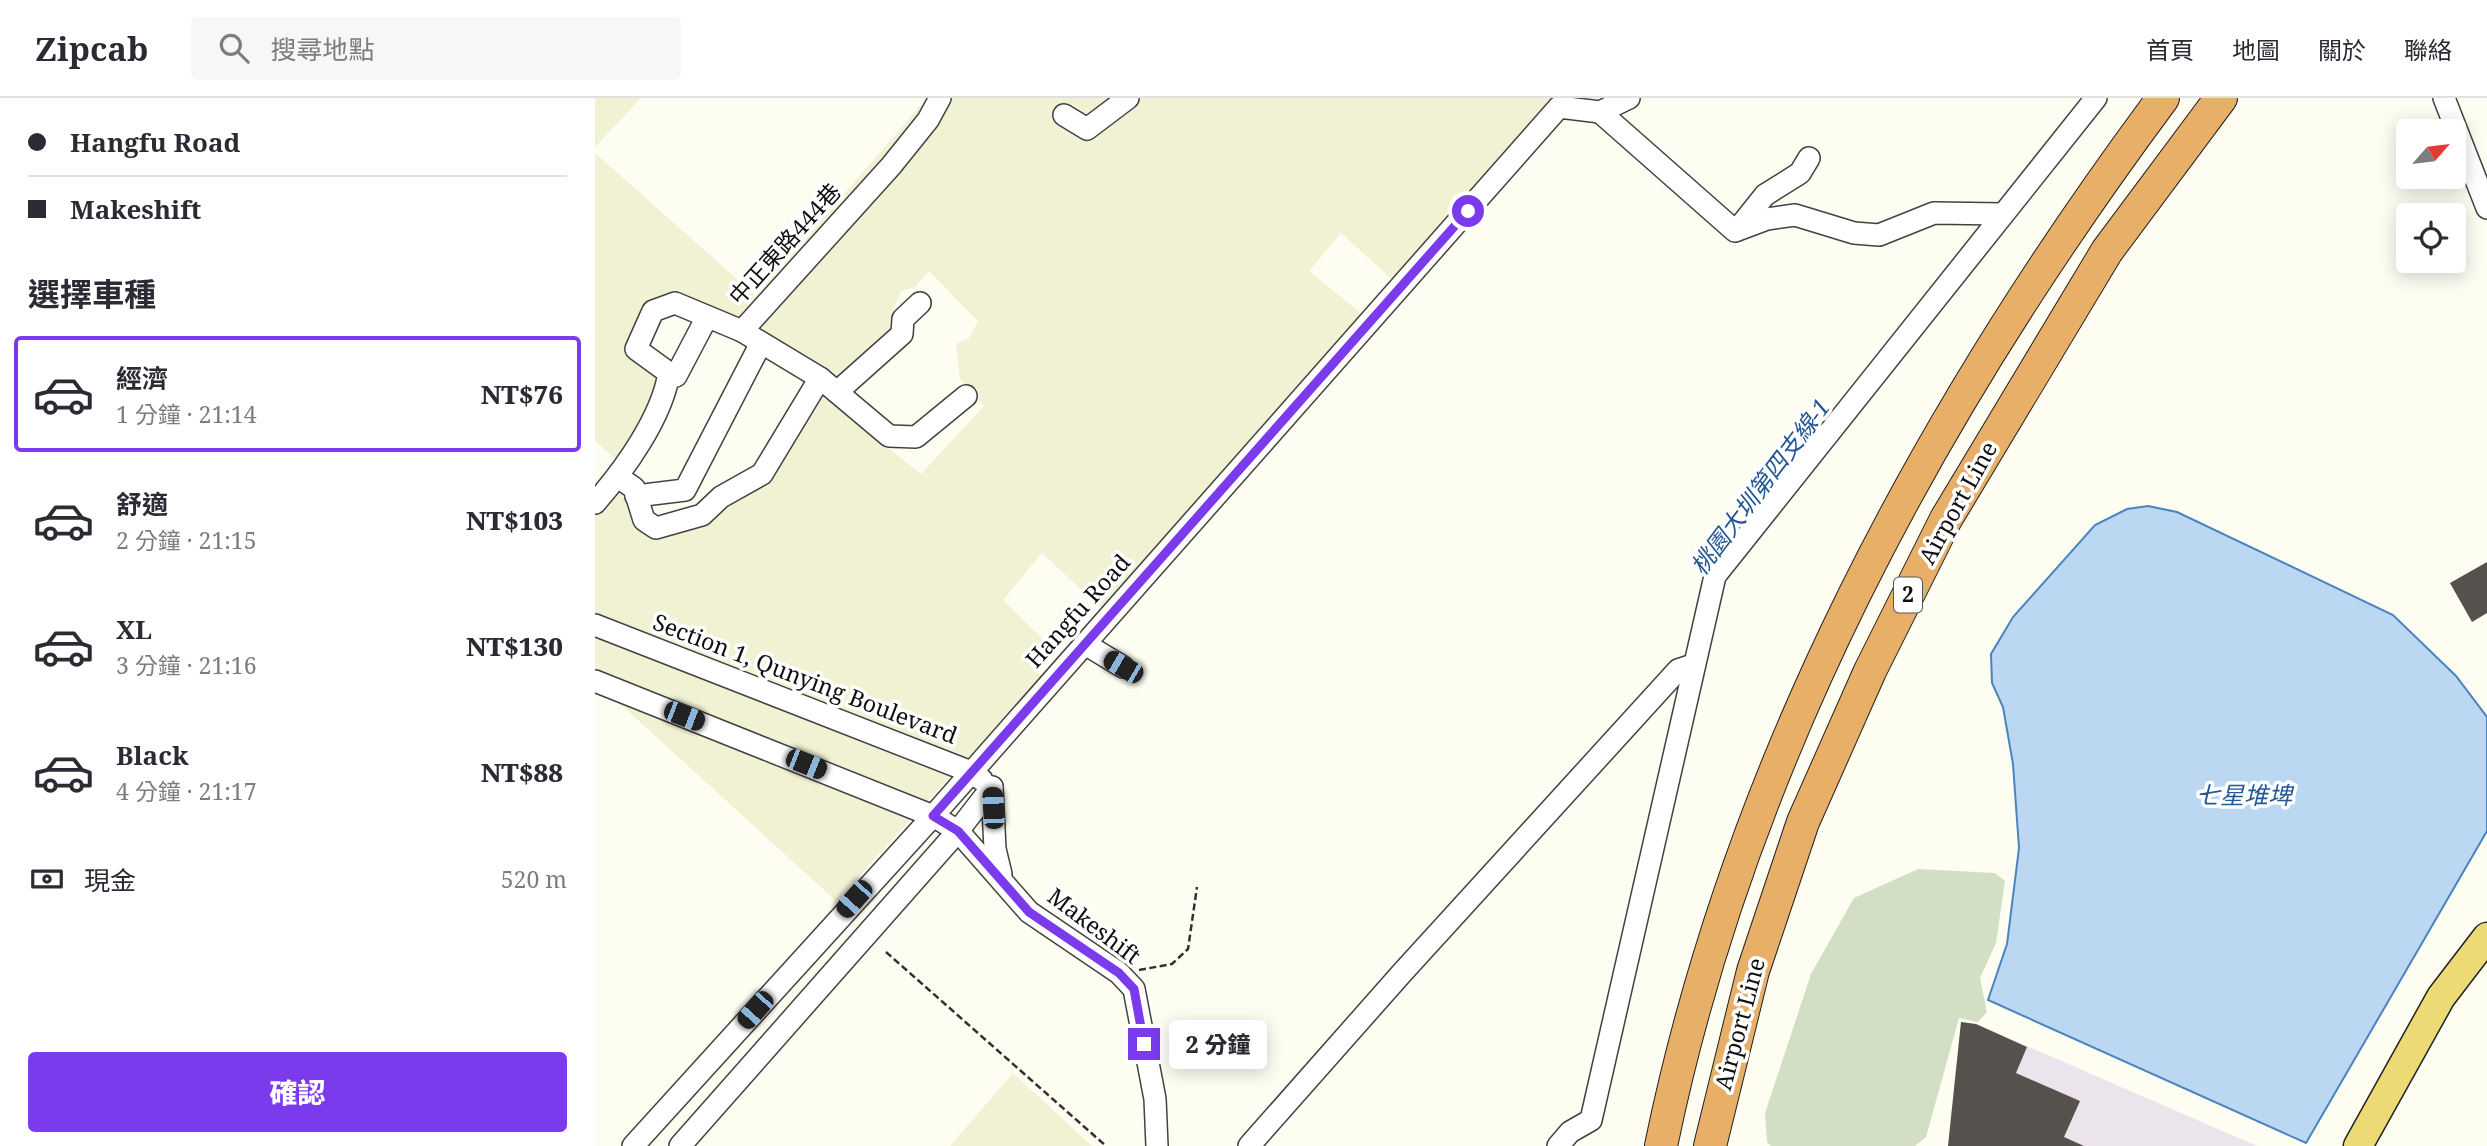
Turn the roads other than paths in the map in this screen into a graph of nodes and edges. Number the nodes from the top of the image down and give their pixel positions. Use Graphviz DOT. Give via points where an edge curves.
graph roads {
  1 [pos="940,98"];
  2 [pos="1128,98"];
  3 [pos="1629,98"];
  4 [pos="2097,98"];
  5 [pos="2162,98"];
  6 [pos="2221,98"];
  7 [pos="2444,98"];
  8 [pos="1600,112"];
  9 [pos="1063,115"];
  10 [pos="1809,158"];
  11 [pos="2487,208"];
  12 [pos="2002,214"];
  13 [pos="1735,231"];
  14 [pos="920,303"];
  15 [pos="707,317"];
  16 [pos="742,331"];
  17 [pos="761,343"];
  18 [pos="669,373"];
  19 [pos="829,385"];
  20 [pos="966,396"];
  21 [pos="618,477"];
  22 [pos="636,496"];
  23 [pos="595,503"];
  24 [pos="595,625"];
  25 [pos="1085,644"];
  26 [pos="1693,665"];
  27 [pos="1123,667"];
  28 [pos="595,681"];
  29 [pos="971,772"];
  30 [pos="992,787"];
  31 [pos="933,816"];
  32 [pos="958,831"];
  33 [pos="1003,880"];
  34 [pos="2485,949"];
  35 [pos="633,1146"];
  36 [pos="680,1146"];
  37 [pos="1157,1146"];
  38 [pos="1249,1146"];
  39 [pos="1557,1146"];
  40 [pos="1661,1146"];
  41 [pos="1710,1146"];
  42 [pos="2358,1146"];
  43 [pos="2378,1146"];
  1 -- 16 [label="street, 中正東路444巷" via="891,166"];
  2 -- 9 [label="street" via="1087,129"];
  3 -- 8 [label="street"];
  4 -- 12 [label="street"];
  5 -- 40 [label="highway, Airport Line / 2" via="2088,199 1933,442 1845,610 1768,789 1710,948"];
  6 -- 41 [label="highway, Airport Line / 2" via="2107,251 1946,519 1870,671 1803,822 1761,946"];
  7 -- 11 [label="street"];
  8 -- 13 [label="street"];
  8 -- 25 [label="street, Hangfu Road" via="1559,107"];
  10 -- 13 [label="street" via="1800,173 1765,195"];
  12 -- 13 [label="street" via="1934,213 1879,235 1854,233 1795,215"];
  12 -- 26 [label="street" via="1715,576"];
  14 -- 19 [label="street" via="903,319 902,334"];
  15 -- 16 [label="street, 中正東路444巷"];
  15 -- 18 [label="street" via="676,376"];
  15 -- 18 [label="street, 中正東路444巷" via="675,303 653,311 636,349"];
  16 -- 17 [label="street"];
  17 -- 19 [label="street"];
  17 -- 22 [label="street" via="685,490"];
  18 -- 21 [label="street" via="665,397"];
  19 -- 20 [label="street" via="890,436 916,437"];
  19 -- 22 [label="street" via="762,474 721,497 702,515 656,528 644,520"];
  21 -- 22 [label="street" via="634,488"];
  21 -- 23 [label="street"];
  24 -- 29 [label="street, Section 1, Qunying Boulevard"];
  25 -- 27 [label="street"];
  25 -- 29 [label="street, Hangfu Road"];
  26 -- 38 [label="street" via="1678,670"];
  26 -- 39 [label="street" via="1591,1120"];
  28 -- 31 [label="street"];
  29 -- 30 [label="street, Section 1, Qunying Boulevard"];
  29 -- 31 [label="street, Hangfu Road"];
  30 -- 32 [label="street"];
  30 -- 33 [label="street, Makeshift" via="995,849"];
  31 -- 32 [label="street"];
  31 -- 35 [label="street, Hangfu Road"];
  32 -- 33 [label="street, Makeshift"];
  32 -- 36 [label="street"];
  33 -- 37 [label="street, Makeshift" via="1029,912 1119,973 1134,989 1155,1099"];
  34 -- 42 [label="main road" via="2441,997"];
  34 -- 43 [label="main road"];
}
